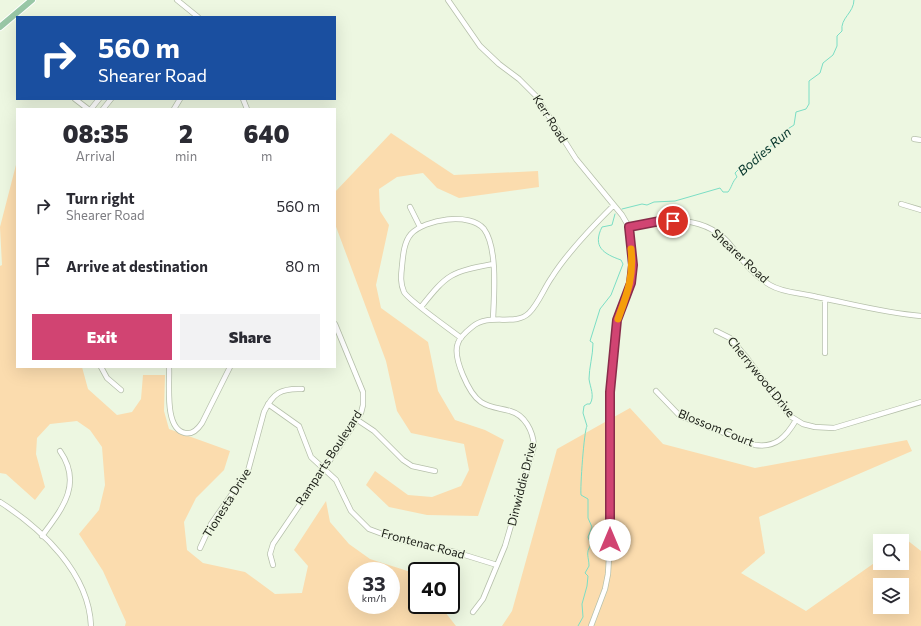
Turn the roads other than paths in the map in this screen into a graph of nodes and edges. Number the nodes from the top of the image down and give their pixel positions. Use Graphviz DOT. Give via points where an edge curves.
graph roads {
  1 [pos="32,0"];
  2 [pos="177,0"];
  3 [pos="448,0"];
  4 [pos="197,16"];
  5 [pos="0,27"];
  6 [pos="76,100"];
  7 [pos="98,100"];
  8 [pos="110,100"];
  9 [pos="88,108"];
  10 [pos="90,108"];
  11 [pos="104,108"];
  12 [pos="914,140"];
  13 [pos="921,140"];
  14 [pos="901,204"];
  15 [pos="613,206"];
  16 [pos="410,207"];
  17 [pos="921,210"];
  18 [pos="420,227"];
  19 [pos="629,227"];
  20 [pos="493,264"];
  21 [pos="825,299"];
  22 [pos="421,307"];
  23 [pos="921,316"];
  24 [pos="493,319"];
  25 [pos="336,326"];
  26 [pos="716,331"];
  27 [pos="461,338"];
  28 [pos="825,353"];
  29 [pos="102,368"];
  30 [pos="169,368"];
  31 [pos="230,368"];
  32 [pos="302,389"];
  33 [pos="121,390"];
  34 [pos="656,391"];
  35 [pos="921,402"];
  36 [pos="268,404"];
  37 [pos="356,419"];
  38 [pos="796,420"];
  39 [pos="60,451"];
  40 [pos="324,468"];
  41 [pos="435,471"];
  42 [pos="0,502"];
  43 [pos="42,536"];
  44 [pos="200,548"];
  45 [pos="273,565"];
  46 [pos="497,565"];
  47 [pos="473,612"];
  48 [pos="91,626"];
  49 [pos="591,626"];
  1 -- 5 [label="main road"];
  2 -- 4 [label="street"];
  3 -- 15 [label="street, Kerr Road" via="480,46 520,79 536,96 576,159"];
  6 -- 9 [label="street"];
  7 -- 10 [label="street"];
  8 -- 11 [label="street"];
  12 -- 13 [label="street"];
  14 -- 17 [label="street"];
  15 -- 19 [label="street, Kerr Road"];
  15 -- 24 [label="street" via="552,276 527,315 513,320"];
  16 -- 18 [label="street"];
  18 -- 20 [label="street" via="433,222 460,219 474,221 485,230"];
  18 -- 22 [label="street" via="412,234 406,245 401,284 406,295"];
  19 -- 21 [label="street, Shearer Road" via="660,221 697,222 726,240 742,261 771,286"];
  19 -- 49 [label="street" via="633,265 631,283 617,320 610,392 608,574 605,590"];
  20 -- 22 [label="street" via="456,272 446,278"];
  20 -- 24 [label="street"];
  21 -- 23 [label="street, Shearer Road" via="893,314"];
  21 -- 28 [label="street"];
  22 -- 27 [label="street"];
  24 -- 27 [label="street" via="473,326"];
  25 -- 37 [label="street, Ramparts Boulevard" via="363,392 363,405"];
  26 -- 38 [label="street, Cherrywood Drive" via="726,334 737,345 782,406"];
  27 -- 46 [label="street, Dinwiddie Drive" via="456,354 474,396 490,407 511,411 520,416 534,437 534,446 513,524"];
  29 -- 33 [label="street" via="107,378"];
  30 -- 31 [label="street" via="170,417 173,426 183,433 188,433 198,430"];
  32 -- 36 [label="street, Tionesta Drive" via="289,388 278,393"];
  34 -- 38 [label="street, Blossom Court" via="680,416 755,445 776,443 788,434"];
  35 -- 38 [label="street, Cherrywood Drive" via="834,428 814,427"];
  36 -- 40 [label="street, Frontenac Road" via="299,426 310,456"];
  36 -- 44 [label="street, Tionesta Drive" via="248,471 211,524"];
  37 -- 40 [label="street, Ramparts Boulevard"];
  37 -- 41 [label="street" via="374,431 412,466"];
  39 -- 43 [label="street" via="66,460 68,470 68,497"];
  40 -- 45 [label="street, Ramparts Boulevard" via="273,544 270,554"];
  40 -- 46 [label="street, Frontenac Road" via="336,480 351,511 369,529 396,539 455,552"];
  42 -- 43 [label="street" via="16,512"];
  43 -- 48 [label="street" via="59,552 81,586"];
  46 -- 47 [label="street, Dinwiddie Drive" via="483,599"];
}
